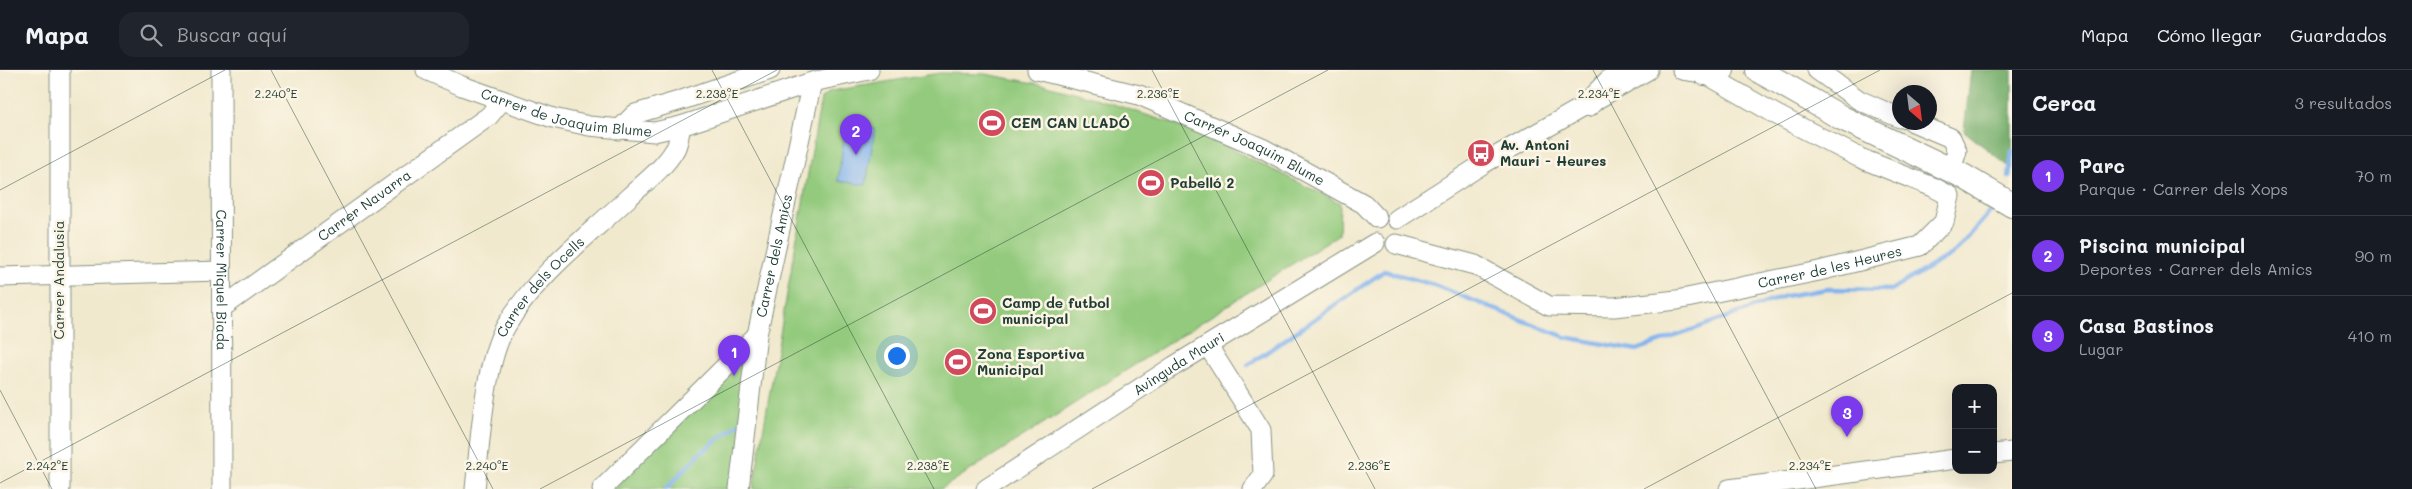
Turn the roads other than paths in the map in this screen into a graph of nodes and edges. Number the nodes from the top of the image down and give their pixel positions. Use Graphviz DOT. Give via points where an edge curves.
graph roads {
  1 [pos="60,70"];
  2 [pos="221,70"];
  3 [pos="426,70"];
  4 [pos="770,70"];
  5 [pos="870,70"];
  6 [pos="1037,70"];
  7 [pos="1601,70"];
  8 [pos="1622,70"];
  9 [pos="1648,70"];
  10 [pos="1758,70"];
  11 [pos="1817,70"];
  12 [pos="1702,71"];
  13 [pos="812,82"];
  14 [pos="502,100"];
  15 [pos="1588,105"];
  16 [pos="1892,114"];
  17 [pos="681,126"];
  18 [pos="619,130"];
  19 [pos="1932,130"];
  20 [pos="1951,170"];
  21 [pos="2012,205"];
  22 [pos="1377,218"];
  23 [pos="1397,219"];
  24 [pos="1375,243"];
  25 [pos="1396,244"];
  26 [pos="221,271"];
  27 [pos="59,275"];
  28 [pos="0,277"];
  29 [pos="223,308"];
  30 [pos="757,335"];
  31 [pos="1208,346"];
  32 [pos="2012,452"];
  33 [pos="1997,454"];
  34 [pos="1952,460"];
  35 [pos="60,489"];
  36 [pos="222,489"];
  37 [pos="475,489"];
  38 [pos="602,489"];
  39 [pos="739,489"];
  40 [pos="986,489"];
  41 [pos="1253,489"];
  42 [pos="1729,489"];
  1 -- 27 [label="street, Carrer Andalusia"];
  2 -- 26 [label="street, Carrer Miquel Biada"];
  3 -- 14 [label="street, Carrer de Joaquim Blume"];
  4 -- 18 [label="street" via="635,114"];
  5 -- 13 [label="street"];
  6 -- 22 [label="street, Carrer Joaquim Blume" via="1139,95 1264,149 1364,204"];
  7 -- 15 [label="street"];
  8 -- 15 [label="street"];
  9 -- 15 [label="street"];
  10 -- 20 [label="street" via="1842,118"];
  11 -- 16 [label="street" via="1859,100"];
  12 -- 25 [label="street, Carrer de les Heures" via="1860,158 1950,196 1944,222 1920,246 1677,300 1614,307 1549,306 1475,265"];
  13 -- 17 [label="street"];
  13 -- 30 [label="street, Carrer dels Amics"];
  14 -- 18 [label="street, Carrer de Joaquim Blume" via="553,118"];
  14 -- 29 [label="street, Carrer Navarra" via="489,116"];
  15 -- 23 [label="street" via="1486,162"];
  17 -- 18 [label="street, Carrer de Joaquim Blume" via="654,132"];
  17 -- 37 [label="street, Carrer dels Ocells" via="675,150 670,156 543,278 505,328 496,350 488,388"];
  19 -- 20 [label="street" via="1951,138 1957,151"];
  20 -- 21 [label="street"];
  22 -- 23 [label="street" via="1387,215"];
  22 -- 24 [label="street" via="1370,230"];
  23 -- 25 [label="street" via="1402,232"];
  24 -- 25 [label="street" via="1385,247"];
  24 -- 31 [label="street, Avinguda Mauri"];
  26 -- 27 [label="street"];
  26 -- 29 [label="street, Carrer Miquel Biada"];
  27 -- 28 [label="street"];
  27 -- 35 [label="street, Carrer Andalusia"];
  29 -- 36 [label="street, Carrer Miquel Biada"];
  30 -- 38 [label="street"];
  30 -- 39 [label="street, Carrer dels Amics"];
  31 -- 40 [label="street, Avinguda Mauri"];
  31 -- 41 [label="street" via="1261,430 1263,475"];
  32 -- 33 [label="street"];
  34 -- 42 [label="street"];
}
